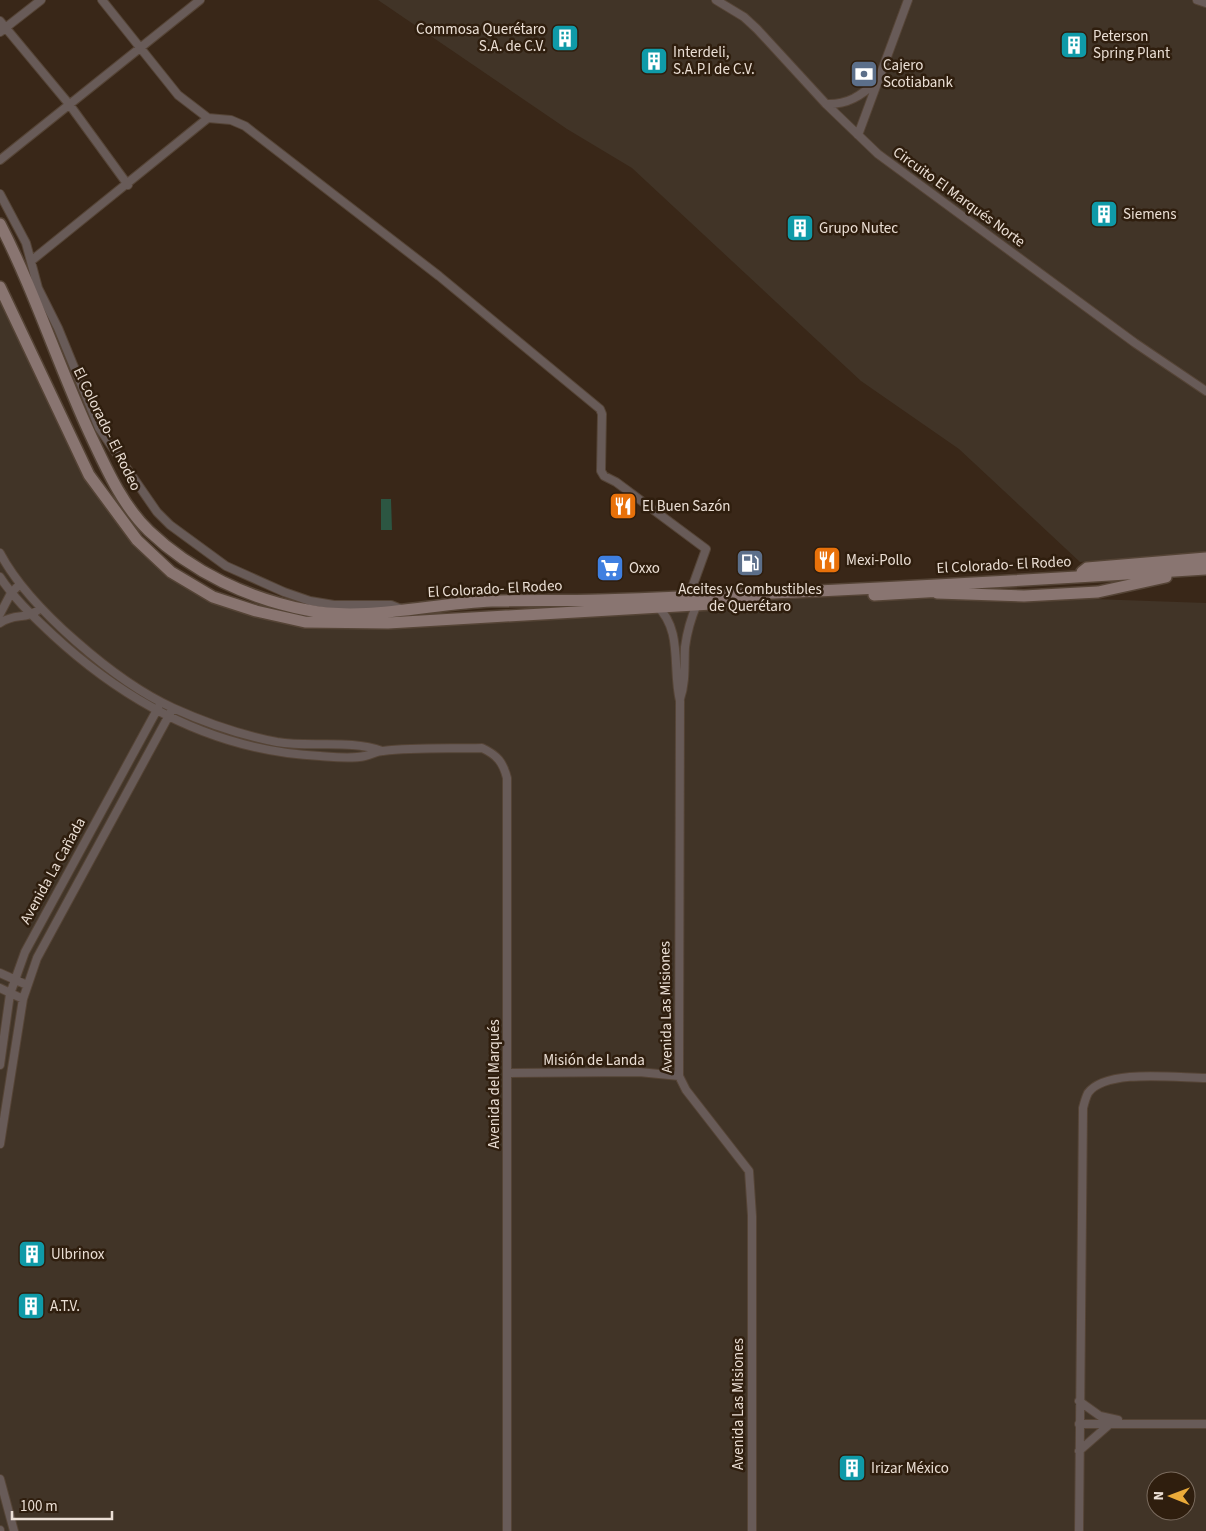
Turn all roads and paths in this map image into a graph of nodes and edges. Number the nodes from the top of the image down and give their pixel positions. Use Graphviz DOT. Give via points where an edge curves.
graph roads {
  1 [pos="41,0"];
  2 [pos="102,0"];
  3 [pos="200,0"];
  4 [pos="716,0"];
  5 [pos="908,0"];
  6 [pos="1197,0"];
  7 [pos="1206,3"];
  8 [pos="2,27"];
  9 [pos="139,48"];
  10 [pos="878,80"];
  11 [pos="69,104"];
  12 [pos="826,104"];
  13 [pos="208,118"];
  14 [pos="858,136"];
  15 [pos="0,160"];
  16 [pos="128,186"];
  17 [pos="0,194"];
  18 [pos="0,224"];
  19 [pos="31,261"];
  20 [pos="22,271"];
  21 [pos="0,287"];
  22 [pos="38,288"];
  23 [pos="1206,391"];
  24 [pos="0,552"];
  25 [pos="1206,558"];
  26 [pos="1206,568"];
  27 [pos="1206,574"];
  28 [pos="0,577"];
  29 [pos="1073,577"];
  30 [pos="20,584"];
  31 [pos="11,593"];
  32 [pos="693,600"];
  33 [pos="657,606"];
  34 [pos="41,608"];
  35 [pos="401,609"];
  36 [pos="0,614"];
  37 [pos="32,616"];
  38 [pos="0,623"];
  39 [pos="67,632"];
  40 [pos="58,640"];
  41 [pos="94,655"];
  42 [pos="87,664"];
  43 [pos="680,700"];
  44 [pos="162,702"];
  45 [pos="172,708"];
  46 [pos="156,711"];
  47 [pos="168,717"];
  48 [pos="244,733"];
  49 [pos="241,743"];
  50 [pos="382,751"];
  51 [pos="38,928"];
  52 [pos="50,934"];
  53 [pos="0,973"];
  54 [pos="15,981"];
  55 [pos="27,985"];
  56 [pos="0,988"];
  57 [pos="10,994"];
  58 [pos="23,999"];
  59 [pos="2,1052"];
  60 [pos="15,1054"];
  61 [pos="0,1065"];
  62 [pos="508,1073"];
  63 [pos="679,1076"];
  64 [pos="1206,1078"];
  65 [pos="4,1094"];
  66 [pos="0,1144"];
  67 [pos="1079,1401"];
  68 [pos="1111,1423"];
  69 [pos="1127,1423"];
  70 [pos="1079,1424"];
  71 [pos="1206,1424"];
  72 [pos="1079,1451"];
  73 [pos="0,1479"];
  74 [pos="14,1531"];
  75 [pos="507,1531"];
  76 [pos="752,1531"];
  77 [pos="1078,1531"];
  1 -- 8 [label="street"];
  2 -- 9 [label="street"];
  3 -- 9 [label="street"];
  4 -- 12 [label="street, Circuito El Marqués Norte" via="757,29"];
  5 -- 10 [label="street"];
  6 -- 7 [label="street"];
  8 -- 11 [label="street"];
  9 -- 11 [label="street"];
  9 -- 13 [label="street" via="178,95"];
  10 -- 12 [label="street" via="850,101"];
  10 -- 14 [label="street"];
  11 -- 15 [label="street"];
  11 -- 16 [label="street"];
  12 -- 14 [label="street, Circuito El Marqués Norte"];
  13 -- 16 [label="street"];
  13 -- 32 [label="street, Avenida Las Misiones" via="231,120 244,126 439,276 600,410 601,472 604,476 706,549"];
  14 -- 23 [label="street, Circuito El Marqués Norte" via="1134,343"];
  16 -- 19 [label="street"];
  17 -- 19 [label="street" via="26,243"];
  18 -- 20 [label="main road, El Colorado- El Rodeo"];
  19 -- 22 [label="street"];
  20 -- 22 [label="street"];
  20 -- 35 [label="main road, El Colorado- El Rodeo" via="67,384 103,462 118,491 146,529 179,558 219,580 274,602 310,611 354,613"];
  21 -- 33 [label="main road, El Colorado- El Rodeo" via="89,475 137,540 171,572 213,597 305,622 338,624"];
  22 -- 35 [label="street" via="105,439 157,512 170,525 226,566 284,592 334,605"];
  24 -- 30 [label="street"];
  25 -- 29 [label="main road" via="1087,568"];
  26 -- 29 [label="main road, El Colorado- El Rodeo"];
  27 -- 32 [label="main road, El Colorado- El Rodeo" via="1168,576 1094,592 1024,596 922,593"];
  28 -- 31 [label="street, Avenida del Marqués"];
  29 -- 32 [label="main road, El Colorado- El Rodeo"];
  30 -- 31 [label="street"];
  30 -- 34 [label="street"];
  31 -- 36 [label="street"];
  31 -- 37 [label="street, Avenida del Marqués"];
  32 -- 33 [label="main road, El Colorado- El Rodeo"];
  32 -- 35 [label="main road, El Colorado- El Rodeo" via="490,601"];
  32 -- 43 [label="street, Avenida Las Misiones" via="686,646 685,684"];
  33 -- 43 [label="street, Avenida Las Misiones" via="671,624"];
  34 -- 37 [label="street"];
  34 -- 39 [label="street"];
  37 -- 38 [label="street" via="8,617"];
  37 -- 40 [label="street, Avenida del Marqués"];
  39 -- 40 [label="street"];
  39 -- 41 [label="street"];
  40 -- 42 [label="street, Avenida del Marqués"];
  41 -- 42 [label="street"];
  41 -- 44 [label="street"];
  42 -- 46 [label="street, Avenida del Marqués" via="128,696"];
  43 -- 63 [label="street, Avenida Las Misiones"];
  44 -- 45 [label="street"];
  44 -- 46 [label="street, Avenida La Cañada"];
  45 -- 47 [label="street"];
  45 -- 48 [label="street"];
  46 -- 47 [label="street, Avenida del Marqués"];
  46 -- 51 [label="street, Avenida La Cañada"];
  47 -- 49 [label="street, Avenida del Marqués"];
  47 -- 52 [label="street"];
  48 -- 49 [label="street"];
  48 -- 50 [label="street, Avenida del Marqués" via="278,742 320,746 365,745"];
  49 -- 50 [label="street, Avenida del Marqués" via="276,752 320,756 365,756"];
  50 -- 62 [label="street, Avenida del Marqués" via="482,748 493,753 503,764 507,778"];
  51 -- 52 [label="street"];
  51 -- 54 [label="street, Avenida La Cañada"];
  52 -- 55 [label="street"];
  53 -- 54 [label="street"];
  54 -- 55 [label="street"];
  54 -- 57 [label="street, Avenida La Cañada"];
  55 -- 58 [label="street"];
  56 -- 57 [label="street"];
  57 -- 58 [label="street"];
  57 -- 59 [label="street, Avenida La Cañada"];
  58 -- 60 [label="street"];
  59 -- 60 [label="street"];
  59 -- 61 [label="street, Avenida La Cañada"];
  60 -- 65 [label="street"];
  62 -- 63 [label="street, Misión de Landa" via="639,1072"];
  62 -- 75 [label="street, Avenida del Marqués"];
  63 -- 76 [label="street, Avenida Las Misiones" via="686,1090 749,1171 752,1216"];
  64 -- 67 [label="street" via="1107,1080 1088,1094 1083,1108 1081,1147"];
  65 -- 66 [label="street"];
  67 -- 69 [label="street" via="1100,1416"];
  67 -- 70 [label="street"];
  68 -- 69 [label="street"];
  68 -- 70 [label="street"];
  68 -- 72 [label="street"];
  69 -- 71 [label="street"];
  70 -- 72 [label="street"];
  72 -- 77 [label="street"];
  73 -- 74 [label="street"];
}
